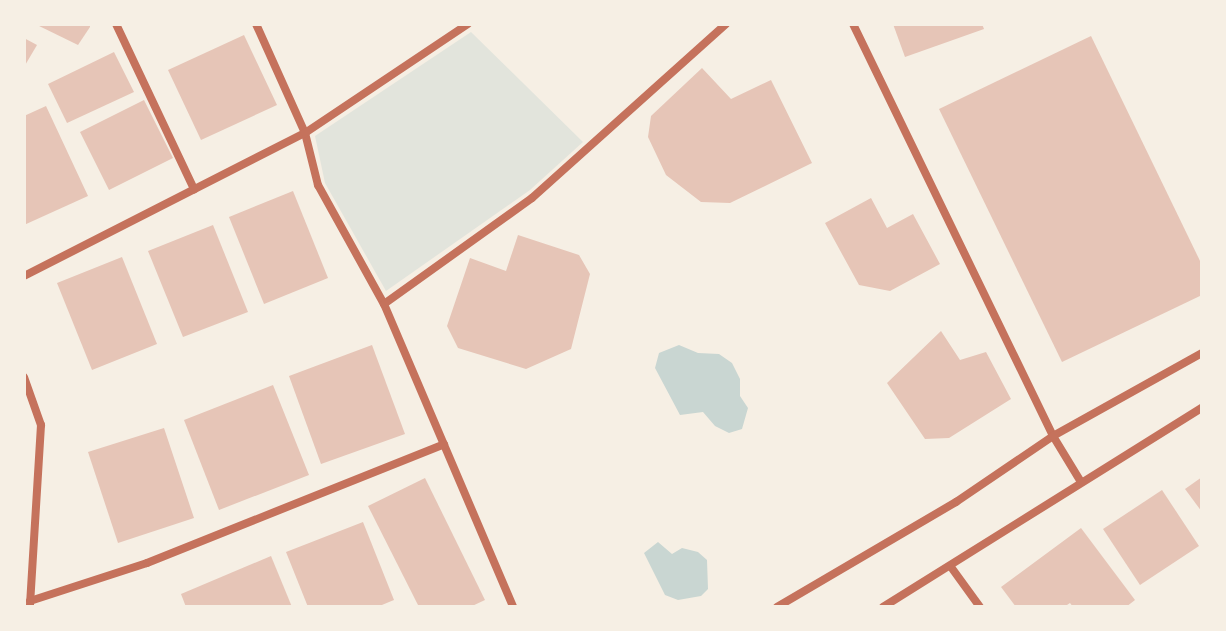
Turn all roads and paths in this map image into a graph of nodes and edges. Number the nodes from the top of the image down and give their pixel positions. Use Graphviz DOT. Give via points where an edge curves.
graph roads {
  1 [pos="116,24"];
  2 [pos="256,24"];
  3 [pos="468,24"];
  4 [pos="726,24"];
  5 [pos="853,24"];
  6 [pos="305,133"];
  7 [pos="194,189"];
  8 [pos="24,276"];
  9 [pos="384,304"];
  10 [pos="1202,353"];
  11 [pos="24,377"];
  12 [pos="1202,408"];
  13 [pos="1053,436"];
  14 [pos="444,444"];
  15 [pos="1081,482"];
  16 [pos="951,567"];
  17 [pos="30,604"];
  18 [pos="513,607"];
  19 [pos="777,607"];
  20 [pos="883,607"];
  21 [pos="980,607"];
  1 -- 7 [label="street"];
  2 -- 6 [label="street"];
  3 -- 6 [label="street"];
  4 -- 9 [label="street" via="532,198"];
  5 -- 13 [label="street"];
  6 -- 7 [label="street"];
  6 -- 9 [label="street" via="318,185"];
  7 -- 8 [label="street"];
  9 -- 14 [label="street"];
  10 -- 13 [label="street"];
  11 -- 17 [label="street" via="41,425"];
  12 -- 15 [label="street"];
  13 -- 15 [label="street"];
  13 -- 19 [label="street" via="956,502"];
  14 -- 17 [label="street"];
  14 -- 18 [label="street"];
  15 -- 16 [label="street"];
  16 -- 20 [label="street"];
  16 -- 21 [label="street"];
}
